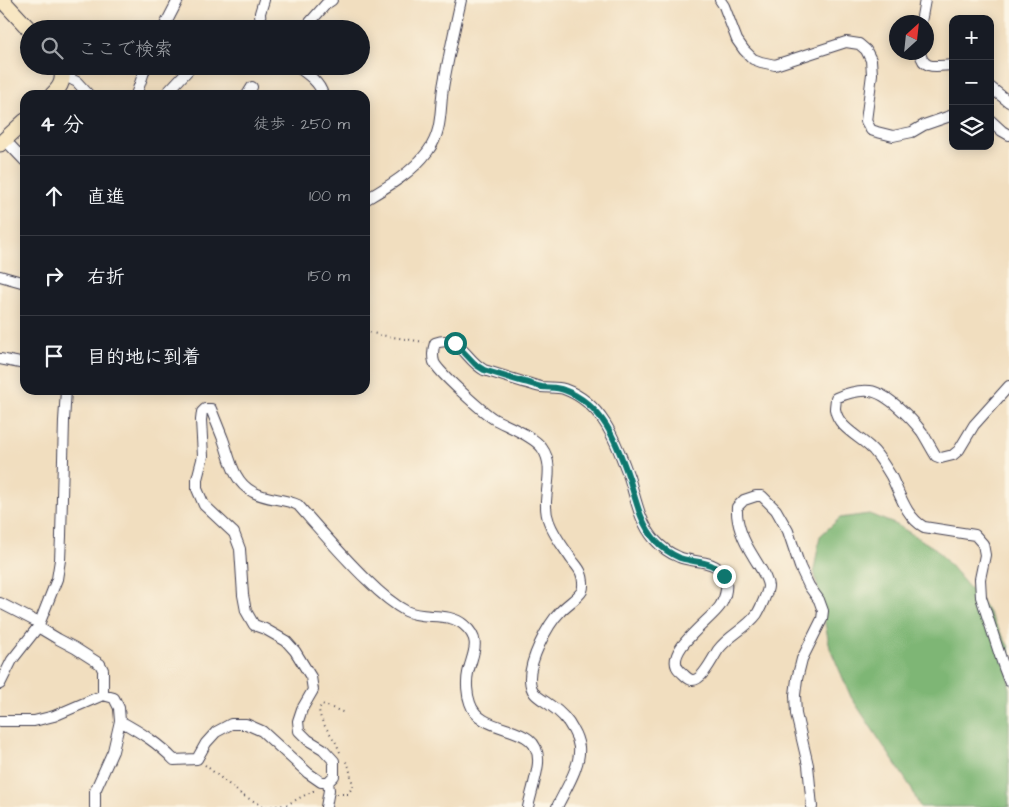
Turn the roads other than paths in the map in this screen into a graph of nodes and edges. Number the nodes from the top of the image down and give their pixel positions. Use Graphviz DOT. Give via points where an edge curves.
graph roads {
  1 [pos="2,0"];
  2 [pos="178,0"];
  3 [pos="264,0"];
  4 [pos="332,0"];
  5 [pos="461,0"];
  6 [pos="720,0"];
  7 [pos="925,0"];
  8 [pos="922,15"];
  9 [pos="20,20"];
  10 [pos="168,20"];
  11 [pos="260,20"];
  12 [pos="312,20"];
  13 [pos="922,60"];
  14 [pos="949,65"];
  15 [pos="62,75"];
  16 [pos="67,75"];
  17 [pos="143,75"];
  18 [pos="183,75"];
  19 [pos="309,75"];
  20 [pos="57,90"];
  21 [pos="84,90"];
  22 [pos="138,90"];
  23 [pos="169,90"];
  24 [pos="321,90"];
  25 [pos="994,90"];
  26 [pos="1009,102"];
  27 [pos="949,116"];
  28 [pos="994,124"];
  29 [pos="20,125"];
  30 [pos="1009,135"];
  31 [pos="2,142"];
  32 [pos="20,157"];
  33 [pos="370,197"];
  34 [pos="0,276"];
  35 [pos="20,282"];
  36 [pos="0,359"];
  37 [pos="20,363"];
  38 [pos="1009,386"];
  39 [pos="66,395"];
  40 [pos="0,603"];
  41 [pos="38,625"];
  42 [pos="1009,681"];
  43 [pos="0,684"];
  44 [pos="103,695"];
  45 [pos="0,721"];
  46 [pos="120,721"];
  47 [pos="328,786"];
  48 [pos="95,807"];
  49 [pos="326,807"];
  50 [pos="528,807"];
  51 [pos="557,807"];
  52 [pos="812,807"];
  1 -- 9 [label="main road"];
  2 -- 10 [label="street"];
  3 -- 11 [label="street"];
  4 -- 12 [label="street"];
  5 -- 33 [label="street" via="444,84 439,130 418,164"];
  6 -- 27 [label="street" via="744,50 761,62 774,65 846,42 859,44 866,50 872,74 866,121 871,130 893,136 912,132"];
  7 -- 8 [label="street"];
  13 -- 14 [label="street" via="930,66"];
  15 -- 20 [label="main road" via="62,83"];
  16 -- 21 [label="street"];
  17 -- 22 [label="street"];
  18 -- 23 [label="street"];
  19 -- 24 [label="street"];
  25 -- 26 [label="street"];
  28 -- 30 [label="street"];
  29 -- 31 [label="main road"];
  31 -- 32 [label="street"];
  34 -- 35 [label="street"];
  36 -- 37 [label="street"];
  38 -- 42 [label="street" via="974,424 960,450 941,458 936,456 916,425 883,395 871,391 849,392 836,398 839,419 872,448 919,524 975,535 983,544 981,597"];
  39 -- 41 [label="street" via="60,560 57,579"];
  40 -- 41 [label="street"];
  41 -- 43 [label="street" via="12,660"];
  41 -- 44 [label="street" via="100,664 104,670"];
  44 -- 45 [label="street" via="54,716 34,721"];
  44 -- 46 [label="street" via="114,698"];
  46 -- 47 [label="street" via="162,747 174,760 197,759 216,732 231,724 246,724 262,731"];
  46 -- 48 [label="street" via="113,751 95,791"];
  47 -- 49 [label="street"];
  47 -- 50 [label="street" via="334,776 334,761 299,731 298,720 313,690 312,677 286,641 254,625 246,611 240,549 234,533 204,505 197,489 202,456 200,420 205,409 211,409 233,470 251,492 298,505 350,564 387,599 407,612 453,619 463,624 472,635 474,654 467,682 473,711 494,726 527,737 537,751 538,762"];
  51 -- 52 [label="street" via="578,757 577,737 569,722 532,691 530,678 548,627 559,612 582,592 581,573 548,519 549,474 542,447 492,418 446,378 437,367 433,353 435,343 444,340 455,343 484,370 542,387 564,389 592,406 614,437 638,511 654,540 680,558 718,568 724,576 726,587 720,607 678,650 677,668 689,679 695,680 701,675 729,637 757,614 768,590 765,576 744,539 736,515 737,507 744,500 762,496 776,510 823,611 802,660 795,695"];
}
